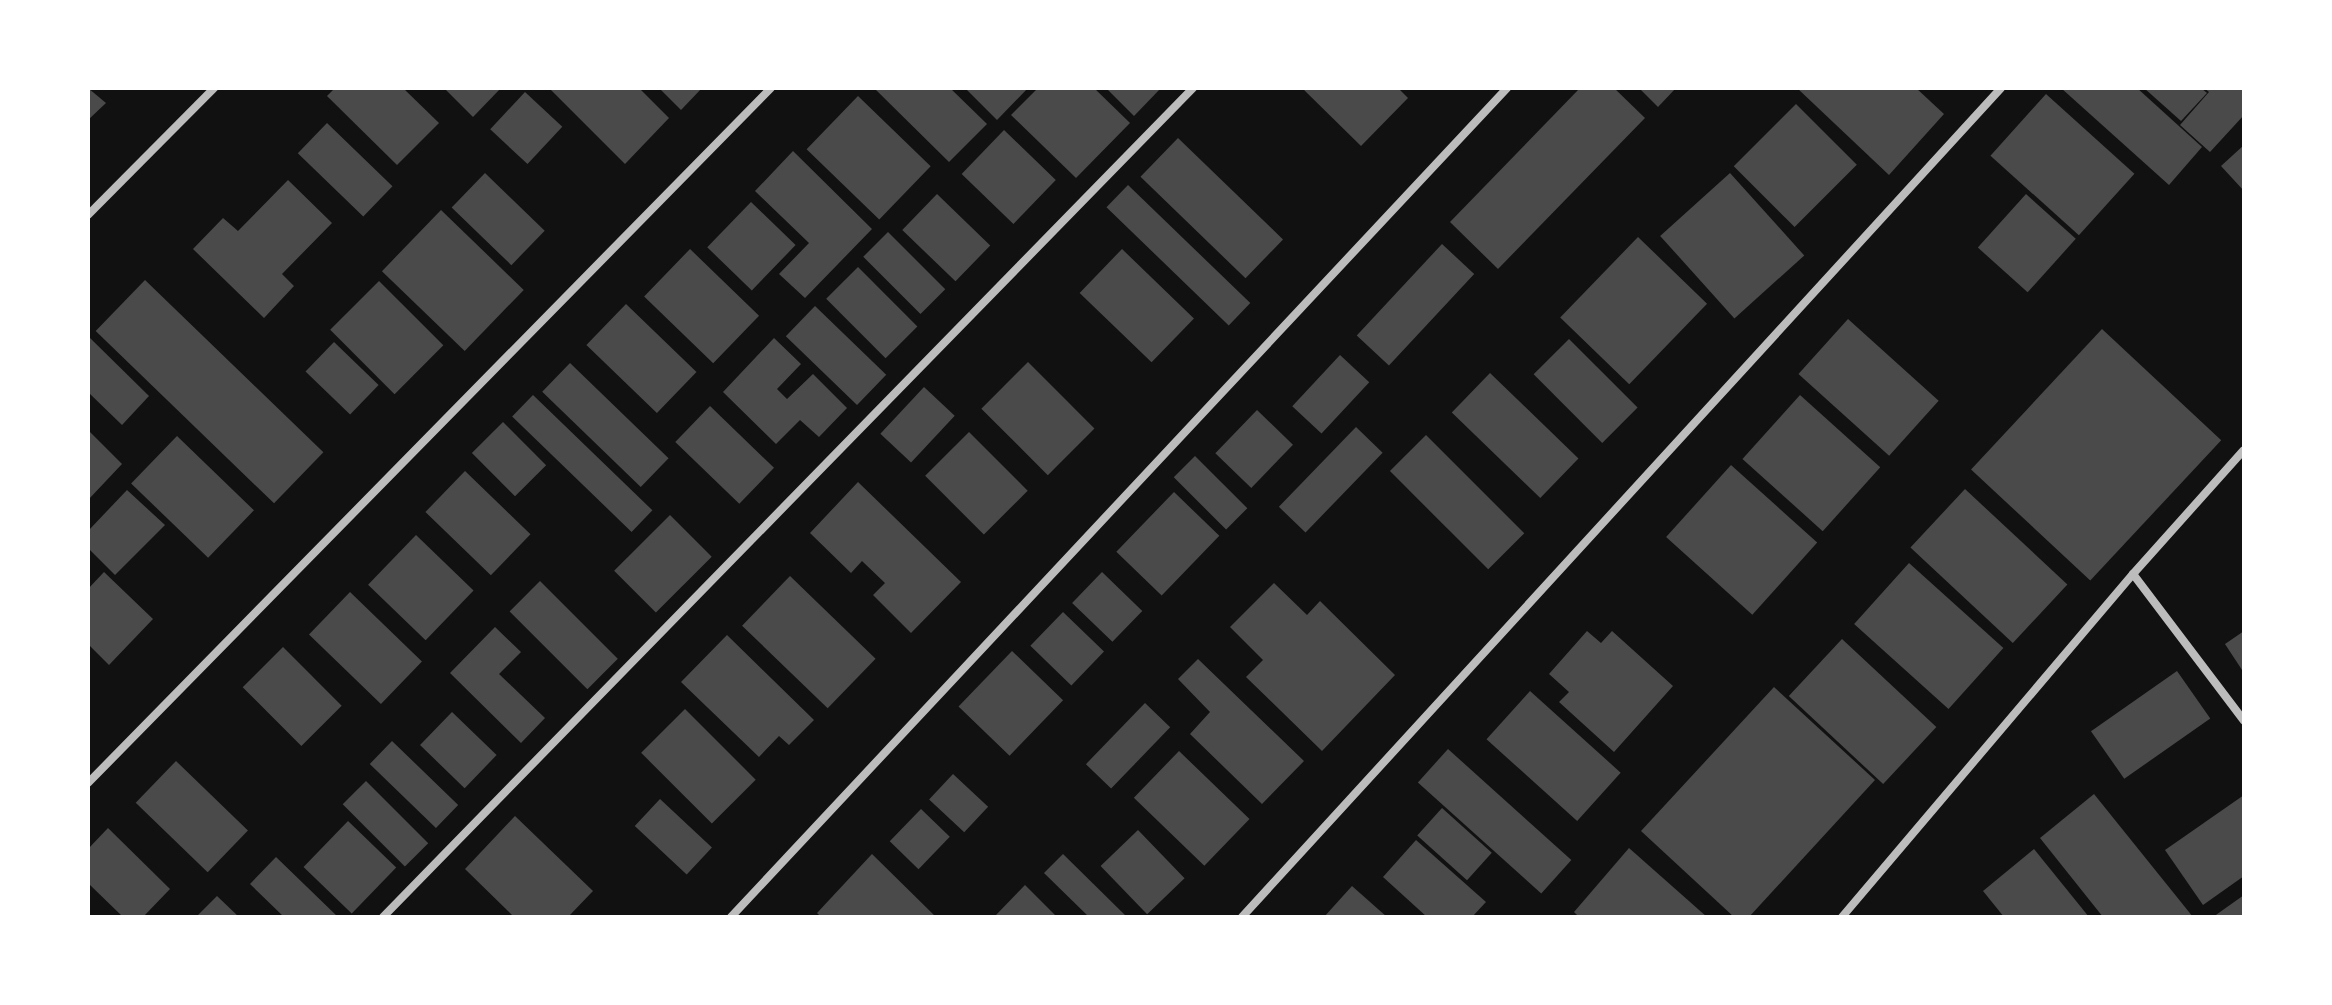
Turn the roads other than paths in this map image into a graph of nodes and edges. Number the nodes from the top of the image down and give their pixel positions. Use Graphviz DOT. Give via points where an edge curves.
graph roads {
  1 [pos="214,88"];
  2 [pos="771,88"];
  3 [pos="1193,88"];
  4 [pos="1507,88"];
  5 [pos="2001,88"];
  6 [pos="88,215"];
  7 [pos="2244,450"];
  8 [pos="2133,574"];
  9 [pos="2244,721"];
  10 [pos="88,783"];
  11 [pos="383,917"];
  12 [pos="731,917"];
  13 [pos="1242,917"];
  14 [pos="1842,917"];
  1 -- 6 [label="street"];
  2 -- 10 [label="street"];
  3 -- 11 [label="street"];
  4 -- 12 [label="street"];
  5 -- 13 [label="street"];
  7 -- 8 [label="street"];
  8 -- 9 [label="street"];
  8 -- 14 [label="street"];
}
